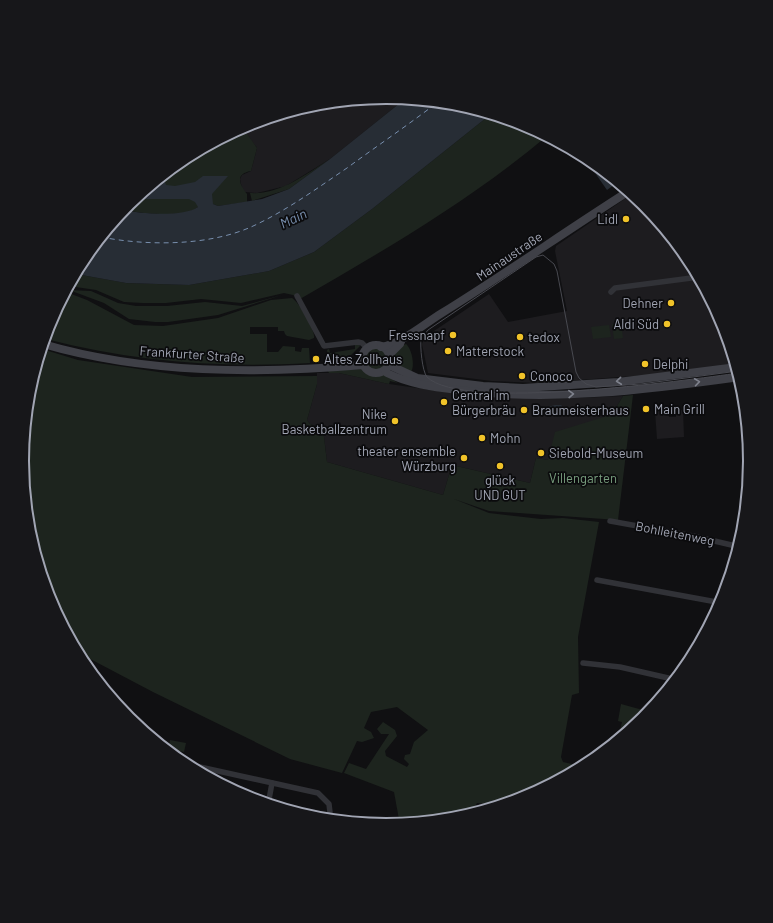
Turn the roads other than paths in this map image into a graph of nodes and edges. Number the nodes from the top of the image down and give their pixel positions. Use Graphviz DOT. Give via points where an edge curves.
graph roads {
  1 [pos="624,195"];
  2 [pos="693,278"];
  3 [pos="611,292"];
  4 [pos="297,296"];
  5 [pos="402,339"];
  6 [pos="49,345"];
  7 [pos="366,346"];
  8 [pos="381,347"];
  9 [pos="389,354"];
  10 [pos="363,361"];
  11 [pos="387,367"];
  12 [pos="732,368"];
  13 [pos="711,370"];
  14 [pos="657,377"];
  15 [pos="734,378"];
  16 [pos="712,380"];
  17 [pos="549,387"];
  18 [pos="659,387"];
  19 [pos="524,391"];
  20 [pos="550,395"];
  21 [pos="610,521"];
  22 [pos="734,546"];
  23 [pos="597,580"];
  24 [pos="715,602"];
  25 [pos="582,663"];
  26 [pos="670,678"];
  27 [pos="202,767"];
  28 [pos="272,783"];
  29 [pos="269,799"];
  30 [pos="331,814"];
  1 -- 5 [label="main road, Mainaustraße"];
  2 -- 3 [label="street" via="615,288"];
  4 -- 7 [label="street" via="324,346 358,342"];
  5 -- 8 [label="main road, Mainaustraße"];
  5 -- 9 [label="main road, Mainaustraße"];
  6 -- 10 [label="main road, Frankfurter Straße" via="115,360 199,369 270,370 340,366 348,361"];
  7 -- 8 [label="main road"];
  7 -- 10 [label="main road"];
  8 -- 9 [label="main road"];
  9 -- 11 [label="main road"];
  10 -- 11 [label="main road" via="373,373"];
  11 -- 19 [label="main road" via="391,375 407,382"];
  12 -- 13 [label="main road"];
  13 -- 14 [label="main road"];
  13 -- 16 [label="main road"];
  14 -- 17 [label="main road, one-way"];
  14 -- 18 [label="main road"];
  15 -- 16 [label="main road"];
  18 -- 16 [label="main road, one-way"];
  17 -- 19 [label="main road"];
  17 -- 20 [label="main road"];
  20 -- 18 [label="main road, one-way" via="621,392"];
  19 -- 20 [label="main road"];
  21 -- 22 [label="street, Bohlleitenweg"];
  23 -- 24 [label="street"];
  25 -- 26 [label="street" via="620,667"];
  27 -- 28 [label="street"];
  28 -- 29 [label="street"];
  28 -- 30 [label="street" via="321,794 329,804"];
}
